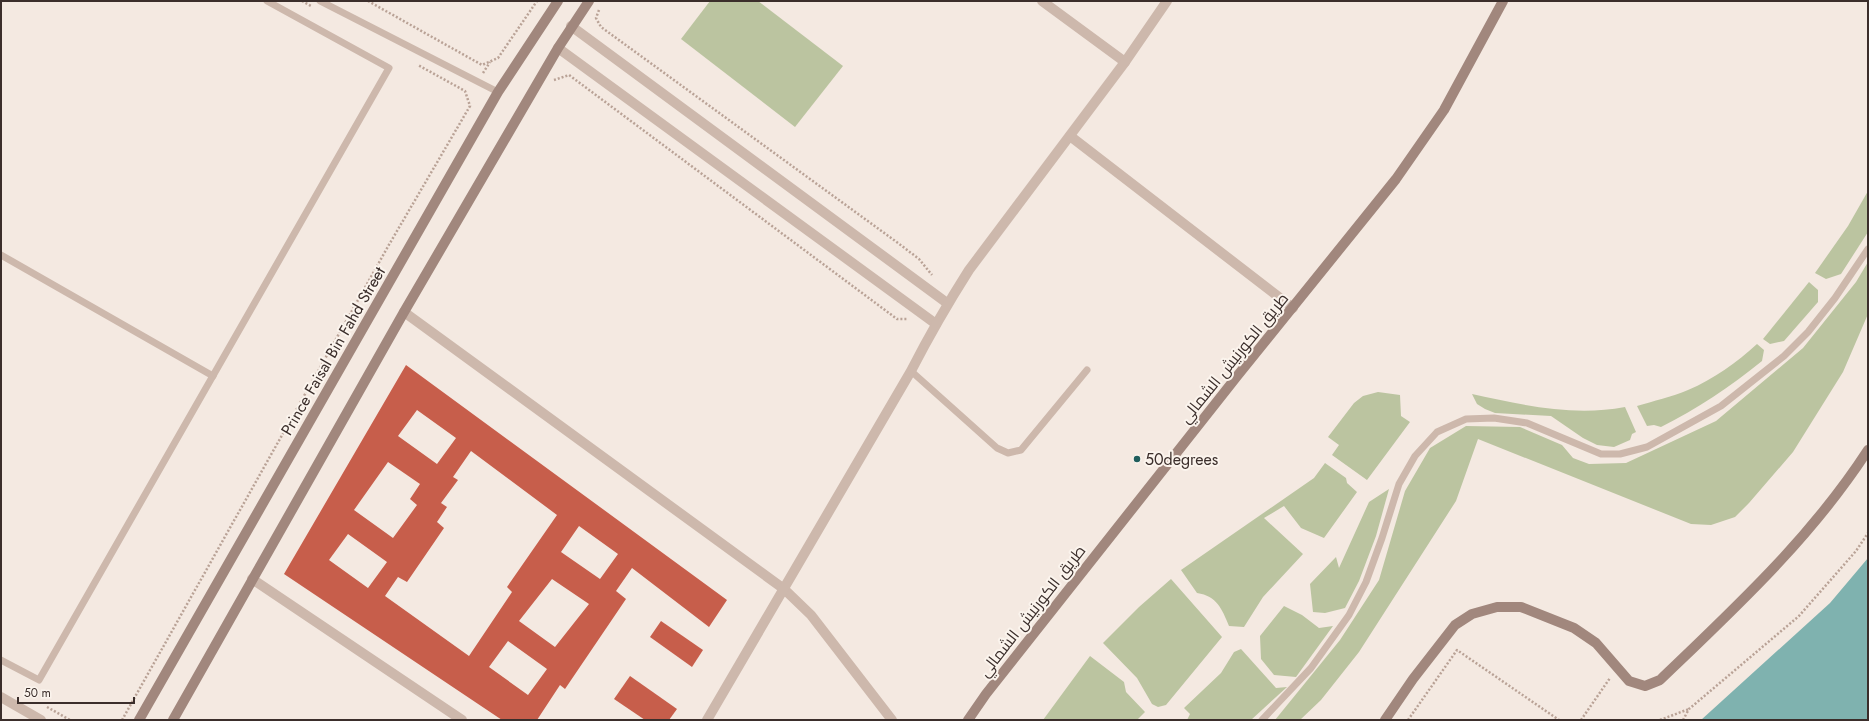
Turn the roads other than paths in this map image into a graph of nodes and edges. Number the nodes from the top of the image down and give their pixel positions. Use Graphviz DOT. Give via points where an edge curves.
graph roads {
  1 [pos="267,1"];
  2 [pos="320,1"];
  3 [pos="558,1"];
  4 [pos="589,1"];
  5 [pos="1042,1"];
  6 [pos="1167,1"];
  7 [pos="1503,1"];
  8 [pos="571,26"];
  9 [pos="558,48"];
  10 [pos="1125,62"];
  11 [pos="498,92"];
  12 [pos="1070,136"];
  13 [pos="1868,249"];
  14 [pos="1,255"];
  15 [pos="947,304"];
  16 [pos="1293,308"];
  17 [pos="404,312"];
  18 [pos="936,324"];
  19 [pos="1087,370"];
  20 [pos="912,371"];
  21 [pos="213,376"];
  22 [pos="1868,450"];
  23 [pos="252,579"];
  24 [pos="784,589"];
  25 [pos="1,660"];
  26 [pos="1,697"];
  27 [pos="42,720"];
  28 [pos="139,720"];
  29 [pos="173,720"];
  30 [pos="462,720"];
  31 [pos="707,720"];
  32 [pos="892,720"];
  33 [pos="968,720"];
  34 [pos="1262,720"];
  35 [pos="1385,720"];
  1 -- 21 [label="lane" via="389,68"];
  2 -- 11 [label="lane"];
  3 -- 11 [label="main road, Prince Faisal Bin Fahd Street"];
  4 -- 8 [label="main road"];
  5 -- 10 [label="street"];
  6 -- 10 [label="street"];
  7 -- 16 [label="main road, طريق الكورنيش الشمالي" via="1444,110 1415,153"];
  8 -- 9 [label="main road"];
  8 -- 15 [label="street"];
  9 -- 17 [label="main road"];
  9 -- 18 [label="street"];
  10 -- 12 [label="street"];
  11 -- 28 [label="main road, Prince Faisal Bin Fahd Street"];
  12 -- 15 [label="street" via="969,270"];
  12 -- 16 [label="street"];
  13 -- 34 [label="lane" via="1808,332 1784,356 1721,406 1647,447 1620,454 1601,454 1527,422 1494,418 1466,419 1437,432 1415,456 1399,484 1366,582 1348,615 1311,668"];
  14 -- 21 [label="lane"];
  15 -- 18 [label="street"];
  16 -- 33 [label="main road, طريق الكورنيش الشمالي"];
  17 -- 23 [label="main road"];
  17 -- 24 [label="street"];
  18 -- 20 [label="street"];
  19 -- 20 [label="lane" via="1021,450 1008,453 997,448"];
  20 -- 24 [label="street"];
  21 -- 25 [label="lane" via="38,680"];
  22 -- 35 [label="main road" via="1843,488 1774,568 1660,680 1646,686 1629,681 1596,643 1574,628 1521,607 1497,607 1472,614 1455,625"];
  23 -- 29 [label="main road"];
  23 -- 30 [label="street"];
  24 -- 31 [label="street"];
  24 -- 32 [label="street" via="811,615"];
  26 -- 27 [label="street"];
}
